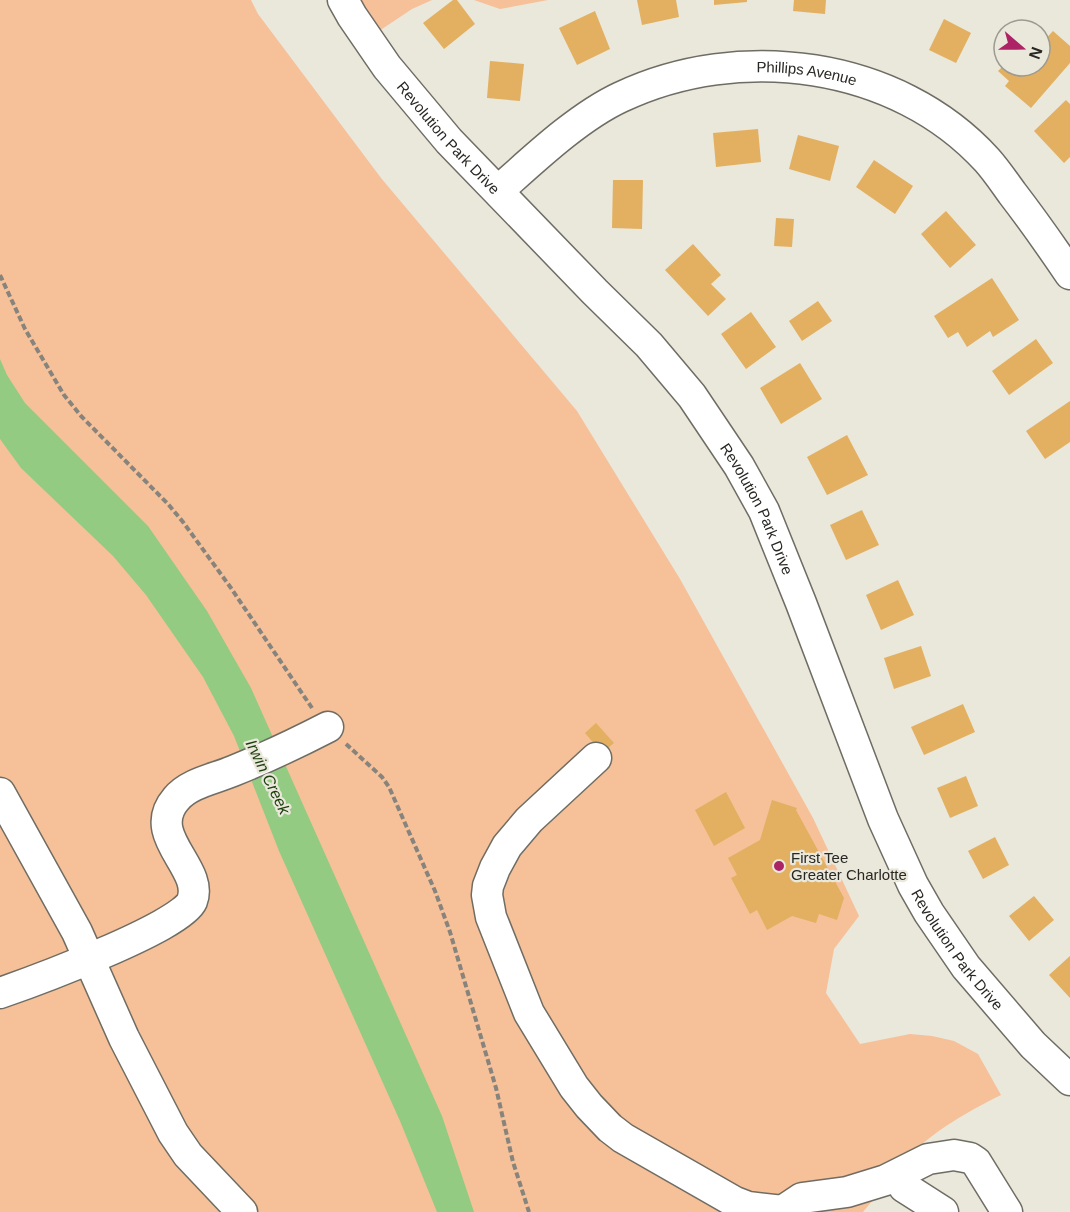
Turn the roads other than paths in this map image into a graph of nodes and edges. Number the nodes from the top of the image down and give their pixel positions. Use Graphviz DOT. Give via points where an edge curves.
graph roads {
  1 [pos="343,0"];
  2 [pos="498,190"];
  3 [pos="1070,274"];
  4 [pos="317,733"];
  5 [pos="596,758"];
  6 [pos="0,793"];
  7 [pos="89,957"];
  8 [pos="0,993"];
  9 [pos="1070,1080"];
  10 [pos="904,1187"];
  11 [pos="740,1207"];
  12 [pos="782,1211"];
  13 [pos="242,1212"];
  14 [pos="943,1212"];
  15 [pos="1007,1212"];
  1 -- 2 [label="street, Revolution Park Drive" via="387,68 449,141"];
  2 -- 3 [label="street, Phillips Avenue" via="604,106 655,83 719,68 766,65 808,70 857,81 898,96 954,131 987,160"];
  2 -- 9 [label="street, Revolution Park Drive" via="649,345 692,396 739,466 764,511 883,819 913,885 966,967 1033,1045"];
  4 -- 7 [label="street" via="190,788 175,800 168,828 192,882 189,905 173,919"];
  5 -- 11 [label="street" via="529,820 507,846 488,886 491,917 529,1013 594,1112 623,1138"];
  6 -- 7 [label="street"];
  7 -- 8 [label="street"];
  7 -- 13 [label="street" via="124,1038 173,1133"];
  10 -- 14 [label="street"];
  11 -- 12 [label="street"];
  12 -- 15 [label="street" via="802,1198 864,1188 928,1159 954,1155 976,1162"];
}
